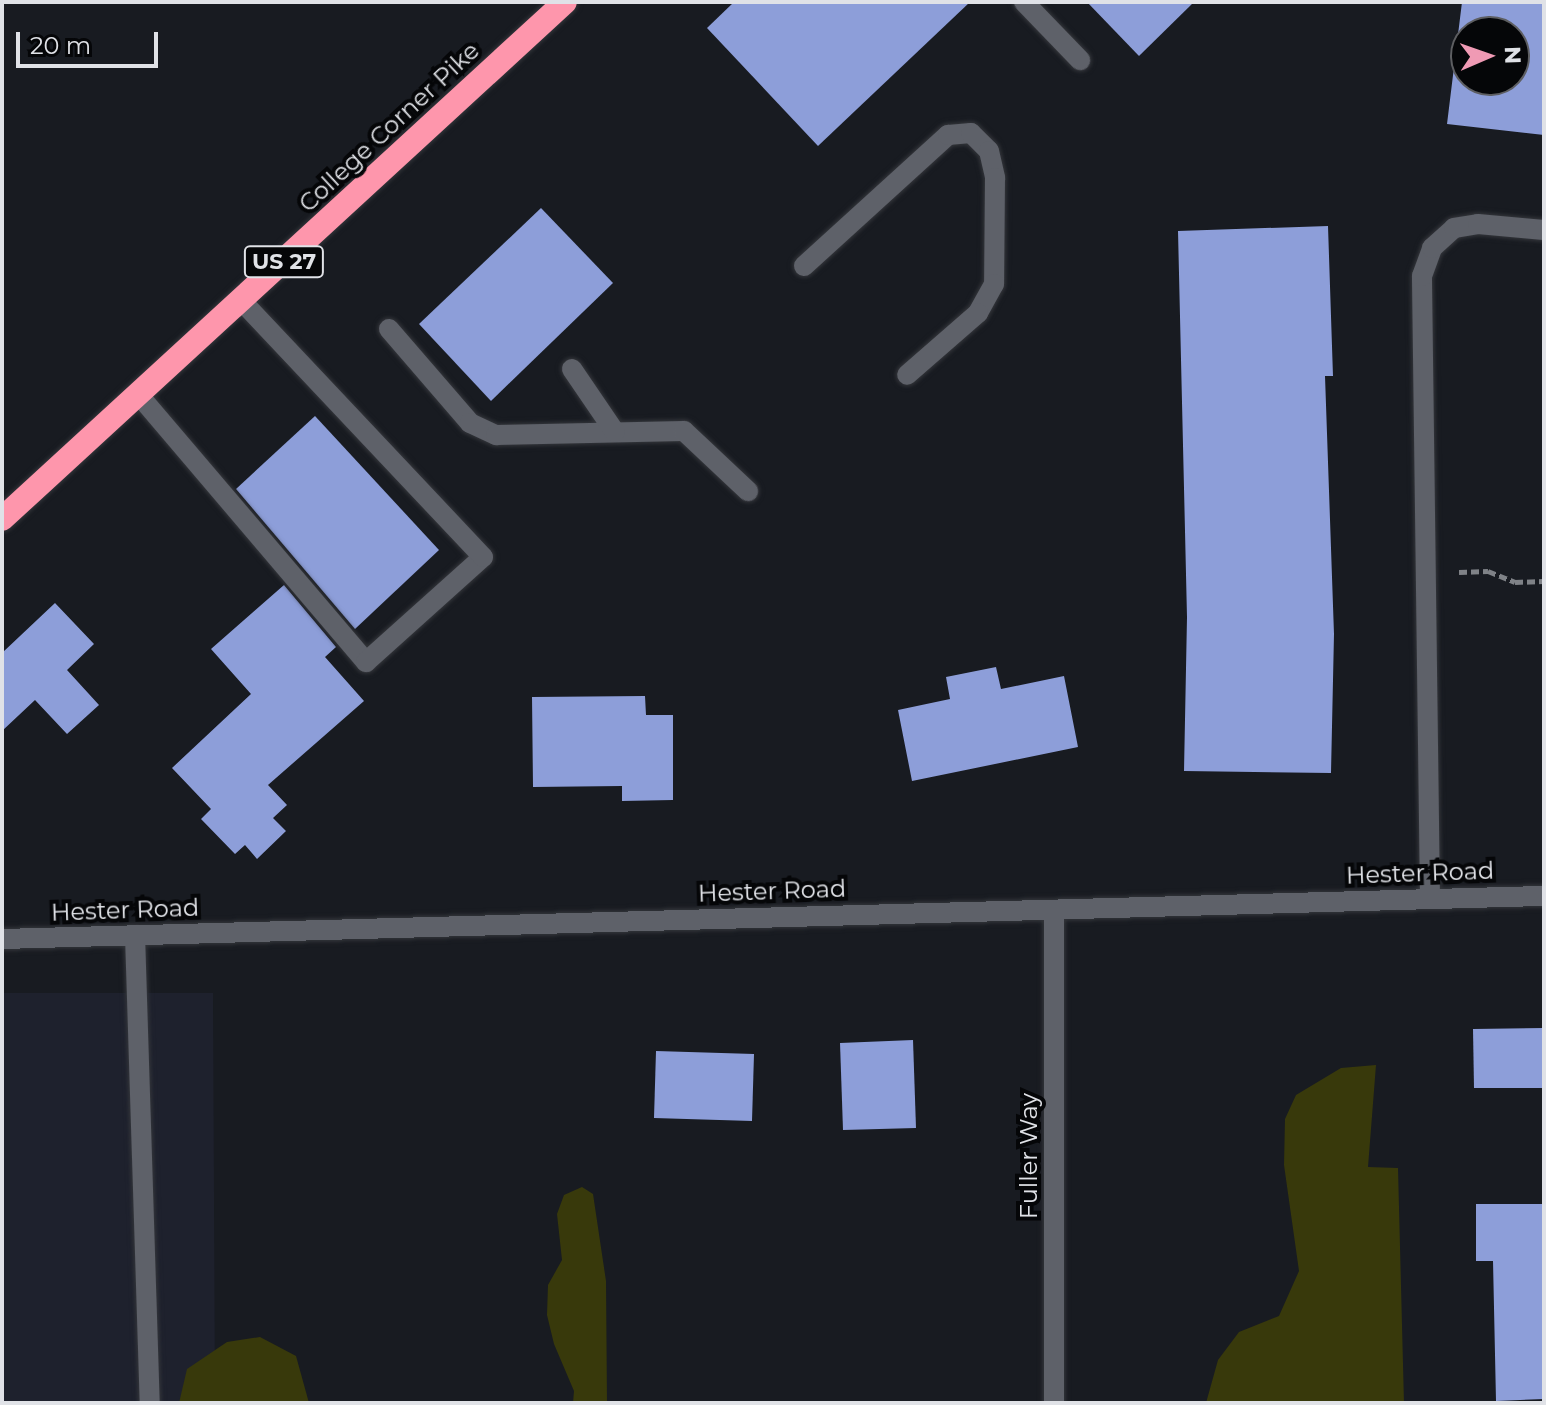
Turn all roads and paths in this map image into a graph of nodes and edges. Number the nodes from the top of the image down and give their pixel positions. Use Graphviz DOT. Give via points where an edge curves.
graph roads {
  1 [pos="565,2"];
  2 [pos="1024,2"];
  3 [pos="1080,60"];
  4 [pos="1544,230"];
  5 [pos="804,266"];
  6 [pos="241,300"];
  7 [pos="389,329"];
  8 [pos="572,369"];
  9 [pos="907,375"];
  10 [pos="138,394"];
  11 [pos="615,432"];
  12 [pos="748,491"];
  13 [pos="2,519"];
  14 [pos="1426,572"];
  15 [pos="1544,581"];
  16 [pos="1544,896"];
  17 [pos="1430,899"];
  18 [pos="1054,910"];
  19 [pos="135,935"];
  20 [pos="2,939"];
  21 [pos="150,1403"];
  22 [pos="1054,1403"];
  1 -- 6 [label="highway, College Corner Pike / US 27"];
  2 -- 3 [label="street"];
  4 -- 14 [label="street" via="1478,224 1454,228 1432,248 1422,276"];
  5 -- 9 [label="street" via="948,135 971,133 989,151 995,178 994,284 978,313"];
  6 -- 10 [label="highway, College Corner Pike / US 27"];
  6 -- 10 [label="street" via="483,557 366,662"];
  7 -- 11 [label="street" via="470,423 496,435"];
  8 -- 11 [label="street"];
  10 -- 13 [label="highway, College Corner Pike / US 27"];
  11 -- 12 [label="street" via="684,431"];
  14 -- 15 [label="path" via="1488,571 1515,582"];
  14 -- 17 [label="street"];
  16 -- 17 [label="street, Hester Road"];
  17 -- 18 [label="street, Hester Road"];
  18 -- 19 [label="street, Hester Road"];
  18 -- 22 [label="street, Fuller Way"];
  19 -- 20 [label="street, Hester Road"];
  19 -- 21 [label="street"];
}
